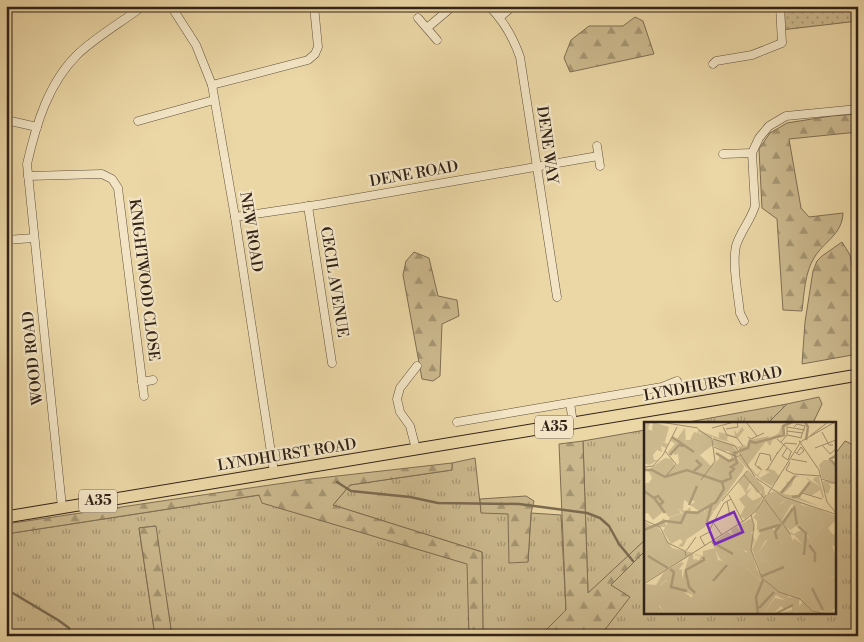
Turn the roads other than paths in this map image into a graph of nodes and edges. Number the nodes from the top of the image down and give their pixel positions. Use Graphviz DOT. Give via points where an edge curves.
graph roads {
  1 [pos="143,6"];
  2 [pos="171,6"];
  3 [pos="314,6"];
  4 [pos="453,6"];
  5 [pos="489,6"];
  6 [pos="513,6"];
  7 [pos="780,6"];
  8 [pos="500,17"];
  9 [pos="418,18"];
  10 [pos="427,28"];
  11 [pos="437,40"];
  12 [pos="713,64"];
  13 [pos="212,85"];
  14 [pos="214,100"];
  15 [pos="858,109"];
  16 [pos="6,120"];
  17 [pos="138,121"];
  18 [pos="37,127"];
  19 [pos="597,146"];
  20 [pos="752,152"];
  21 [pos="723,154"];
  22 [pos="598,156"];
  23 [pos="600,166"];
  24 [pos="536,167"];
  25 [pos="28,176"];
  26 [pos="308,206"];
  27 [pos="235,217"];
  28 [pos="34,238"];
  29 [pos="6,240"];
  30 [pos="556,297"];
  31 [pos="744,320"];
  32 [pos="332,362"];
  33 [pos="416,366"];
  34 [pos="858,375"];
  35 [pos="153,380"];
  36 [pos="676,381"];
  37 [pos="142,382"];
  38 [pos="144,396"];
  39 [pos="570,403"];
  40 [pos="457,422"];
  41 [pos="574,424"];
  42 [pos="416,449"];
  43 [pos="274,472"];
  44 [pos="62,507"];
  45 [pos="6,517"];
  1 -- 18 [label="street, WOOD ROAD" via="71,61 53,87"];
  2 -- 13 [label="street, NEW ROAD" via="196,45"];
  3 -- 13 [label="street" via="318,47 308,60"];
  4 -- 10 [label="street"];
  5 -- 8 [label="street, DENE WAY"];
  6 -- 8 [label="street"];
  7 -- 12 [label="street" via="782,43 752,55"];
  8 -- 24 [label="street, DENE WAY" via="520,57"];
  9 -- 10 [label="street"];
  10 -- 11 [label="street"];
  13 -- 14 [label="street, NEW ROAD"];
  14 -- 17 [label="street"];
  14 -- 27 [label="street, NEW ROAD"];
  15 -- 20 [label="street" via="786,116 769,126"];
  16 -- 18 [label="street"];
  18 -- 25 [label="street, WOOD ROAD"];
  19 -- 22 [label="street"];
  20 -- 21 [label="street"];
  20 -- 31 [label="street" via="755,206 737,244 735,256 740,313"];
  22 -- 23 [label="street"];
  22 -- 24 [label="street, DENE ROAD"];
  24 -- 26 [label="street, DENE ROAD"];
  24 -- 30 [label="street, DENE WAY"];
  25 -- 28 [label="street, WOOD ROAD"];
  25 -- 37 [label="street, KNIGHTWOOD CLOSE" via="102,174 112,179 118,188"];
  26 -- 27 [label="street, DENE ROAD"];
  26 -- 32 [label="street, CECIL AVENUE"];
  27 -- 43 [label="street, NEW ROAD"];
  28 -- 29 [label="street"];
  28 -- 44 [label="street, WOOD ROAD"];
  33 -- 42 [label="street" via="400,388 397,398"];
  34 -- 41 [label="main road, LYNDHURST ROAD / A35"];
  35 -- 37 [label="street, KNIGHTWOOD CLOSE"];
  36 -- 39 [label="street, LYNDHURST ROAD" via="662,387"];
  37 -- 38 [label="street, KNIGHTWOOD CLOSE"];
  39 -- 40 [label="street, LYNDHURST ROAD"];
  39 -- 41 [label="street"];
  41 -- 42 [label="main road, LYNDHURST ROAD / A35"];
  42 -- 43 [label="main road, LYNDHURST ROAD / A35"];
  43 -- 44 [label="main road, LYNDHURST ROAD / A35"];
  44 -- 45 [label="main road, LYNDHURST ROAD / A35"];
}
